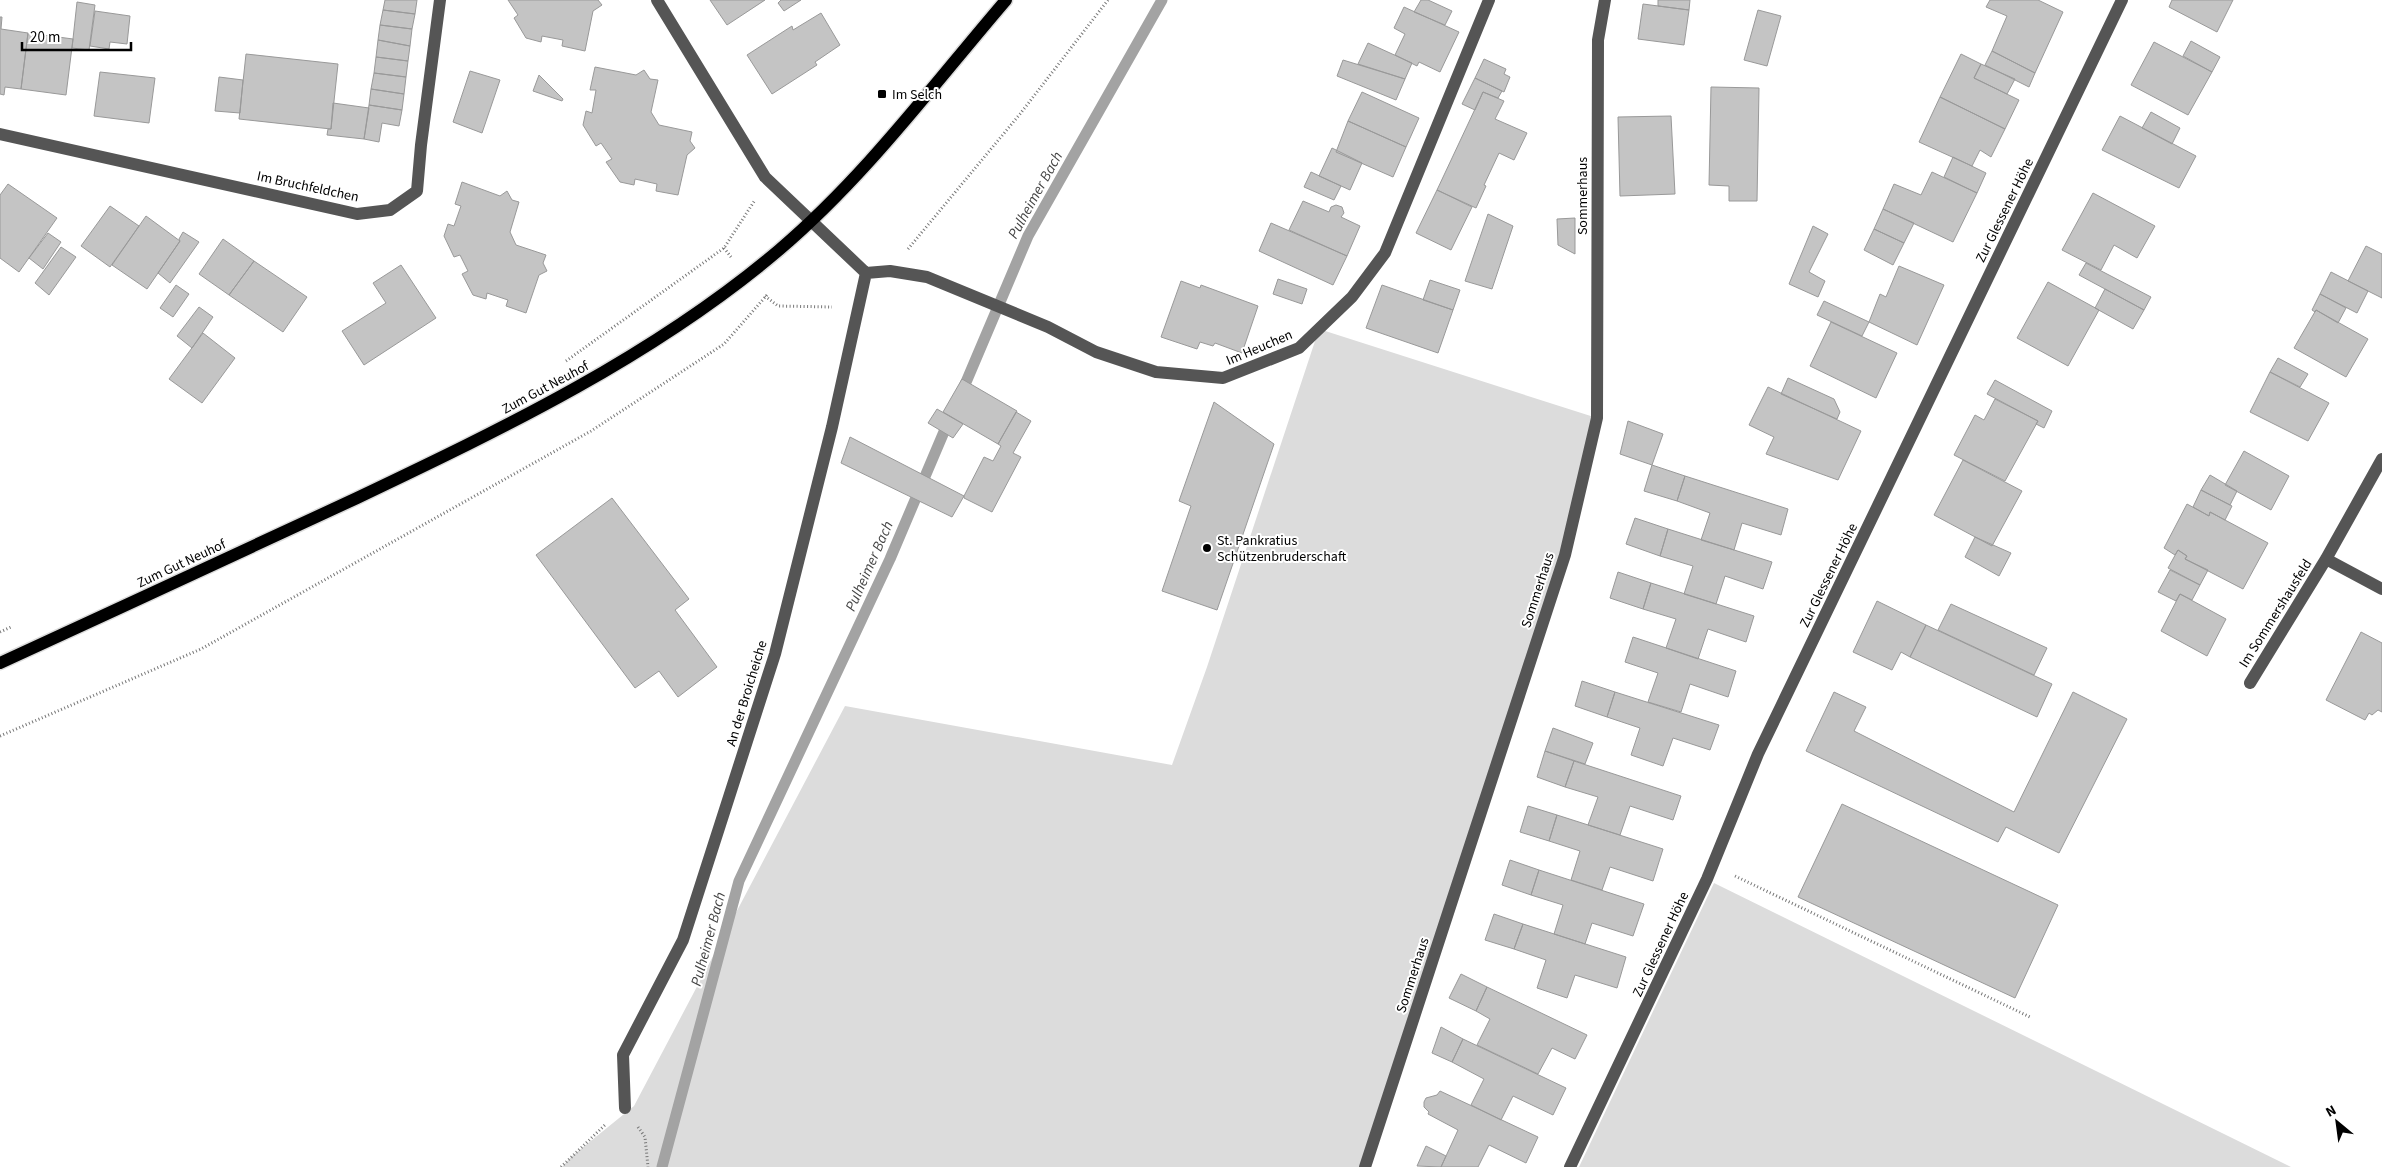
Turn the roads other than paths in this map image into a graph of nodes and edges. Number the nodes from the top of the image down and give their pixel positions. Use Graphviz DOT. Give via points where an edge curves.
graph roads {
  1 [pos="440,0"];
  2 [pos="657,0"];
  3 [pos="1006,0"];
  4 [pos="1488,0"];
  5 [pos="1605,0"];
  6 [pos="2122,0"];
  7 [pos="0,134"];
  8 [pos="812,221"];
  9 [pos="866,273"];
  10 [pos="2382,459"];
  11 [pos="2326,559"];
  12 [pos="2382,589"];
  13 [pos="0,663"];
  14 [pos="2250,682"];
  15 [pos="624,1108"];
  16 [pos="1365,1167"];
  17 [pos="1570,1167"];
  1 -- 7 [label="street, Im Bruchfeldchen" via="417,191 390,210 357,214"];
  2 -- 8 [label="street" via="765,176"];
  3 -- 8 [label="main road, Zum Gut Neuhof" via="866,166"];
  4 -- 9 [label="street, Im Heuchen" via="1385,252 1352,297 1299,348 1223,378 1156,372 1096,352 1048,327 927,277 890,271"];
  5 -- 16 [label="street, Sommerhaus" via="1598,40 1597,418 1564,556"];
  6 -- 17 [label="street, Zur Glessener Höhe" via="1758,754 1713,865"];
  8 -- 9 [label="street"];
  8 -- 13 [label="main road, Zum Gut Neuhof" via="748,275 595,378 464,446"];
  9 -- 15 [label="street, An der Broicheiche" via="832,427 774,654 683,940 623,1055"];
  10 -- 11 [label="street, Im Sommershausfeld"];
  11 -- 12 [label="street, Im Sommershausfeld"];
  11 -- 14 [label="street, Im Sommershausfeld"];
}
